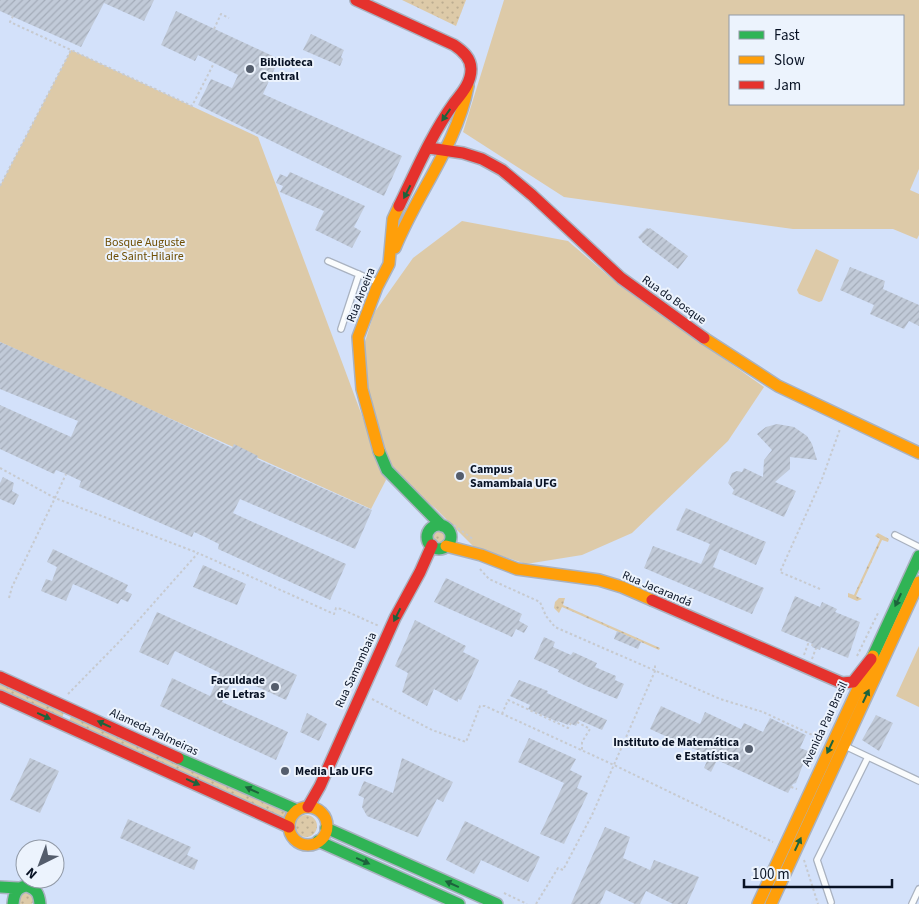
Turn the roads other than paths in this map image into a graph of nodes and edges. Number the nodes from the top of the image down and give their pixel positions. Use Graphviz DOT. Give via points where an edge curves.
graph roads {
  1 [pos="356,0"];
  2 [pos="468,84"];
  3 [pos="429,148"];
  4 [pos="444,151"];
  5 [pos="328,260"];
  6 [pos="388,264"];
  7 [pos="359,274"];
  8 [pos="379,283"];
  9 [pos="341,329"];
  10 [pos="916,450"];
  11 [pos="444,527"];
  12 [pos="894,535"];
  13 [pos="432,545"];
  14 [pos="446,546"];
  15 [pos="919,547"];
  16 [pos="919,556"];
  17 [pos="479,560"];
  18 [pos="919,582"];
  19 [pos="871,659"];
  20 [pos="813,666"];
  21 [pos="0,677"];
  22 [pos="0,696"];
  23 [pos="849,706"];
  24 [pos="843,745"];
  25 [pos="868,757"];
  26 [pos="919,781"];
  27 [pos="302,809"];
  28 [pos="289,827"];
  29 [pos="326,828"];
  30 [pos="318,841"];
  31 [pos="0,886"];
  32 [pos="15,888"];
  33 [pos="18,889"];
  34 [pos="35,889"];
  35 [pos="919,889"];
  36 [pos="0,896"];
  37 [pos="831,902"];
  38 [pos="43,903"];
  39 [pos="12,904"];
  40 [pos="459,904"];
  41 [pos="497,904"];
  42 [pos="758,904"];
  43 [pos="770,904"];
  44 [pos="912,904"];
  1 -- 2 [label="street" via="463,51 471,69"];
  2 -- 3 [label="street, Rua Aroeira, one-way" via="441,121"];
  2 -- 4 [label="street" via="464,108"];
  3 -- 4 [label="street"];
  3 -- 6 [label="street, Rua Aroeira, one-way" via="393,219"];
  4 -- 6 [label="street" via="406,221"];
  4 -- 10 [label="street, Rua do Bosque" via="482,159 502,170 621,278 689,328 778,386"];
  5 -- 7 [label="lane"];
  6 -- 8 [label="street, Rua Aroeira"];
  7 -- 8 [label="lane"];
  7 -- 9 [label="lane"];
  8 -- 11 [label="street, Rua Aroeira" via="358,337 362,389 387,470"];
  11 -- 13 [label="street" via="428,535"];
  11 -- 14 [label="street" via="450,540"];
  11 -- 17 [label="street"];
  12 -- 15 [label="lane"];
  13 -- 14 [label="street"];
  13 -- 27 [label="street, Rua Samambaia, one-way" via="394,618 320,786"];
  14 -- 17 [label="street"];
  16 -- 19 [label="street, Avenida Pau Brasil, one-way"];
  17 -- 20 [label="street, Rua Jacarandá" via="599,580 622,587"];
  24 -- 18 [label="street, Avenida Pau Brasil, one-way"];
  19 -- 20 [label="street" via="850,683 842,683"];
  19 -- 23 [label="street, Avenida Pau Brasil"];
  20 -- 23 [label="street" via="846,691"];
  27 -- 21 [label="street, Alameda Palmeiras, one-way" via="199,768"];
  22 -- 28 [label="street, one-way"];
  23 -- 42 [label="street, Avenida Pau Brasil, one-way"];
  24 -- 25 [label="lane"];
  43 -- 24 [label="street, Avenida Pau Brasil, one-way"];
  25 -- 26 [label="lane"];
  25 -- 37 [label="lane" via="817,860"];
  27 -- 28 [label="street" via="291,816"];
  27 -- 29 [label="street" via="320,812"];
  28 -- 30 [label="street" via="293,837 302,844"];
  29 -- 30 [label="street"];
  41 -- 29 [label="street, one-way"];
  30 -- 40 [label="street, one-way"];
  31 -- 32 [label="street"];
  33 -- 39 [label="street"];
  34 -- 38 [label="street"];
  35 -- 44 [label="lane"];
  36 -- 39 [label="street"];
}
